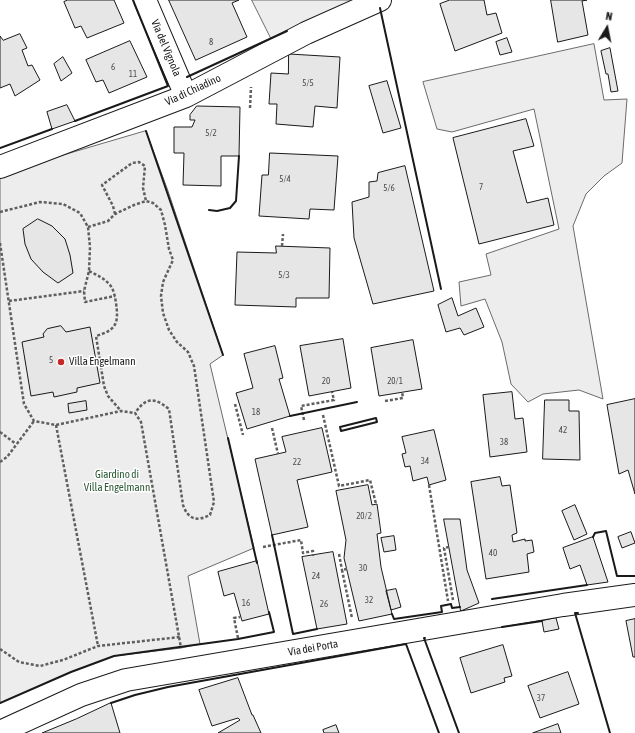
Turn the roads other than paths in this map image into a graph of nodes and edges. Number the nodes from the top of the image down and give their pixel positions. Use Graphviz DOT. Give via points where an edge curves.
graph roads {
  1 [pos="145,0"];
  2 [pos="380,0"];
  3 [pos="186,96"];
  4 [pos="0,167"];
  5 [pos="635,595"];
  6 [pos="0,732"];
  1 -- 3 [label="street, Via del Vignola"];
  2 -- 3 [label="street, Via di Chiadino" via="306,34"];
  3 -- 4 [label="street, Via di Chiadino"];
  5 -- 6 [label="street, Via dei Porta" via="126,680 81,695"];
}
